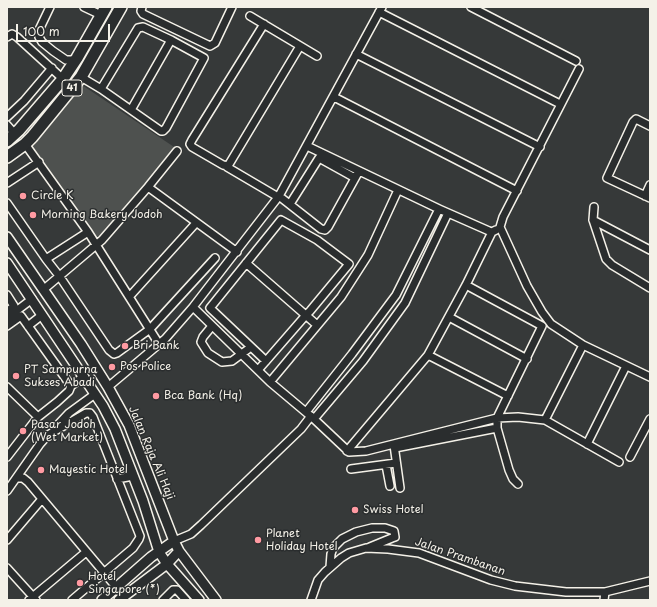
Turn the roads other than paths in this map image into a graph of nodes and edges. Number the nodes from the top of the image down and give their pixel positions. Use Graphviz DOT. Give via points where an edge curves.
graph roads {
  1 [pos="50,7"];
  2 [pos="84,7"];
  3 [pos="121,7"];
  4 [pos="142,7"];
  5 [pos="232,7"];
  6 [pos="471,7"];
  7 [pos="380,10"];
  8 [pos="103,11"];
  9 [pos="250,16"];
  10 [pos="264,24"];
  11 [pos="7,36"];
  12 [pos="171,40"];
  13 [pos="300,46"];
  14 [pos="356,54"];
  15 [pos="78,56"];
  16 [pos="317,56"];
  17 [pos="576,61"];
  18 [pos="52,68"];
  19 [pos="579,69"];
  20 [pos="80,77"];
  21 [pos="63,79"];
  22 [pos="101,89"];
  23 [pos="334,97"];
  24 [pos="560,104"];
  25 [pos="131,110"];
  26 [pos="7,117"];
  27 [pos="7,125"];
  28 [pos="650,126"];
  29 [pos="11,137"];
  30 [pos="25,144"];
  31 [pos="307,146"];
  32 [pos="540,147"];
  33 [pos="177,151"];
  34 [pos="7,157"];
  35 [pos="39,162"];
  36 [pos="227,167"];
  37 [pos="357,174"];
  38 [pos="7,183"];
  39 [pos="650,185"];
  40 [pos="148,187"];
  41 [pos="398,190"];
  42 [pos="517,191"];
  43 [pos="279,197"];
  44 [pos="647,197"];
  45 [pos="7,203"];
  46 [pos="290,204"];
  47 [pos="594,207"];
  48 [pos="439,209"];
  49 [pos="448,213"];
  50 [pos="593,220"];
  51 [pos="196,223"];
  52 [pos="500,227"];
  53 [pos="88,232"];
  54 [pos="492,232"];
  55 [pos="7,237"];
  56 [pos="96,245"];
  57 [pos="650,250"];
  58 [pos="237,252"];
  59 [pos="215,258"];
  60 [pos="46,259"];
  61 [pos="7,263"];
  62 [pos="246,263"];
  63 [pos="60,277"];
  64 [pos="466,285"];
  65 [pos="650,288"];
  66 [pos="43,290"];
  67 [pos="7,295"];
  68 [pos="130,296"];
  69 [pos="32,299"];
  70 [pos="193,307"];
  71 [pos="7,312"];
  72 [pos="42,315"];
  73 [pos="306,315"];
  74 [pos="449,317"];
  75 [pos="7,318"];
  76 [pos="317,325"];
  77 [pos="7,326"];
  78 [pos="28,326"];
  79 [pos="212,326"];
  80 [pos="150,329"];
  81 [pos="159,344"];
  82 [pos="583,346"];
  83 [pos="251,347"];
  84 [pos="242,354"];
  85 [pos="428,355"];
  86 [pos="527,359"];
  87 [pos="266,361"];
  88 [pos="626,366"];
  89 [pos="258,370"];
  90 [pos="84,376"];
  91 [pos="650,378"];
  92 [pos="270,382"];
  93 [pos="71,386"];
  94 [pos="7,387"];
  95 [pos="108,387"];
  96 [pos="96,394"];
  97 [pos="508,396"];
  98 [pos="310,416"];
  99 [pos="38,417"];
  100 [pos="497,418"];
  101 [pos="650,419"];
  102 [pos="545,420"];
  103 [pos="129,424"];
  104 [pos="498,428"];
  105 [pos="115,429"];
  106 [pos="48,435"];
  107 [pos="587,444"];
  108 [pos="394,446"];
  109 [pos="348,451"];
  110 [pos="7,456"];
  111 [pos="630,457"];
  112 [pos="619,462"];
  113 [pos="396,464"];
  114 [pos="386,465"];
  115 [pos="351,469"];
  116 [pos="133,476"];
  117 [pos="17,478"];
  118 [pos="117,479"];
  119 [pos="518,484"];
  120 [pos="390,486"];
  121 [pos="400,488"];
  122 [pos="7,491"];
  123 [pos="42,500"];
  124 [pos="7,540"];
  125 [pos="174,541"];
  126 [pos="366,548"];
  127 [pos="179,551"];
  128 [pos="86,552"];
  129 [pos="159,552"];
  130 [pos="167,564"];
  131 [pos="330,567"];
  132 [pos="7,568"];
  133 [pos="104,571"];
  134 [pos="650,581"];
  135 [pos="117,588"];
  136 [pos="605,592"];
  137 [pos="33,599"];
  138 [pos="72,600"];
  139 [pos="102,600"];
  140 [pos="119,600"];
  141 [pos="163,600"];
  142 [pos="186,600"];
  143 [pos="199,600"];
  144 [pos="216,600"];
  145 [pos="311,600"];
  146 [pos="604,600"];
  1 -- 15 [label="street" via="38,32 39,37 66,60 73,60"];
  2 -- 8 [label="street"];
  3 -- 20 [label="highway, 41"];
  4 -- 5 [label="street" via="143,14 210,46 215,43"];
  6 -- 17 [label="street"];
  7 -- 14 [label="street"];
  7 -- 24 [label="street"];
  8 -- 15 [label="highway, 41"];
  9 -- 10 [label="street"];
  10 -- 13 [label="street"];
  10 -- 36 [label="street" via="190,144"];
  11 -- 18 [label="street" via="12,34 17,37"];
  12 -- 22 [label="street" via="143,27 138,28"];
  12 -- 25 [label="street"];
  12 -- 25 [label="street" via="204,59 166,128 161,131"];
  13 -- 16 [label="street"];
  13 -- 36 [label="street"];
  14 -- 23 [label="street"];
  14 -- 32 [label="street"];
  15 -- 21 [label="highway, 41"];
  18 -- 21 [label="street"];
  18 -- 26 [label="street"];
  19 -- 24 [label="street"];
  20 -- 22 [label="street"];
  20 -- 30 [label="highway, 41" via="40,129"];
  21 -- 29 [label="highway, 41"];
  22 -- 25 [label="street"];
  23 -- 31 [label="street"];
  23 -- 42 [label="street"];
  24 -- 32 [label="street"];
  27 -- 29 [label="street"];
  28 -- 44 [label="street" via="636,120 633,122 607,178"];
  30 -- 34 [label="highway, 41"];
  30 -- 35 [label="street"];
  31 -- 37 [label="street"];
  31 -- 43 [label="street"];
  32 -- 42 [label="street"];
  33 -- 40 [label="street"];
  35 -- 38 [label="street"];
  35 -- 53 [label="street"];
  36 -- 43 [label="street"];
  37 -- 41 [label="street"];
  37 -- 46 [label="street" via="319,158"];
  37 -- 46 [label="street" via="327,230 321,229"];
  39 -- 44 [label="street"];
  40 -- 51 [label="street"];
  40 -- 56 [label="street"];
  41 -- 48 [label="street"];
  41 -- 76 [label="street" via="368,255 341,297"];
  42 -- 52 [label="street"];
  43 -- 46 [label="street"];
  43 -- 58 [label="street"];
  45 -- 60 [label="street"];
  47 -- 50 [label="street"];
  48 -- 49 [label="street"];
  48 -- 98 [label="street" via="396,295"];
  49 -- 54 [label="street"];
  49 -- 98 [label="street" via="405,303 363,361"];
  50 -- 57 [label="street"];
  50 -- 65 [label="street" via="606,259"];
  51 -- 58 [label="street"];
  51 -- 68 [label="street"];
  52 -- 54 [label="street"];
  52 -- 82 [label="street" via="527,286 546,319"];
  53 -- 56 [label="street"];
  53 -- 60 [label="street"];
  54 -- 64 [label="street"];
  55 -- 66 [label="main road, Jalan Raja Ali Haji"];
  56 -- 63 [label="street"];
  56 -- 68 [label="street"];
  58 -- 70 [label="street"];
  59 -- 80 [label="street"];
  60 -- 63 [label="street"];
  61 -- 69 [label="main road"];
  62 -- 73 [label="street"];
  62 -- 73 [label="street" via="282,220 317,240 349,264"];
  62 -- 83 [label="street" via="210,308"];
  63 -- 66 [label="street"];
  63 -- 80 [label="street" via="111,352 117,353"];
  64 -- 74 [label="street"];
  64 -- 86 [label="street" via="542,326"];
  66 -- 95 [label="main road, Jalan Raja Ali Haji"];
  67 -- 71 [label="street" via="14,306"];
  68 -- 80 [label="street"];
  69 -- 72 [label="main road"];
  69 -- 75 [label="street"];
  70 -- 79 [label="street"];
  70 -- 81 [label="street"];
  72 -- 78 [label="street"];
  72 -- 90 [label="main road"];
  73 -- 76 [label="street"];
  73 -- 87 [label="street"];
  74 -- 85 [label="street"];
  74 -- 86 [label="street"];
  76 -- 92 [label="street"];
  77 -- 78 [label="street" via="21,316"];
  78 -- 93 [label="street"];
  79 -- 84 [label="street"];
  79 -- 84 [label="street" via="201,342 208,353 222,362 232,361"];
  80 -- 81 [label="street"];
  81 -- 95 [label="street"];
  82 -- 88 [label="street"];
  82 -- 102 [label="street"];
  83 -- 84 [label="street"];
  83 -- 87 [label="street"];
  84 -- 89 [label="street"];
  85 -- 97 [label="street"];
  85 -- 109 [label="street"];
  86 -- 97 [label="street"];
  87 -- 89 [label="street"];
  88 -- 91 [label="street"];
  88 -- 107 [label="street"];
  89 -- 92 [label="street"];
  90 -- 93 [label="street"];
  90 -- 96 [label="main road"];
  92 -- 98 [label="street"];
  93 -- 99 [label="street" via="69,391"];
  94 -- 99 [label="street"];
  95 -- 103 [label="main road, Jalan Raja Ali Haji"];
  96 -- 105 [label="main road"];
  96 -- 106 [label="street" via="69,413"];
  97 -- 100 [label="street"];
  98 -- 109 [label="street"];
  98 -- 125 [label="street" via="301,429 201,525 191,534"];
  99 -- 110 [label="street"];
  100 -- 102 [label="street"];
  100 -- 104 [label="street"];
  100 -- 108 [label="street"];
  101 -- 111 [label="street"];
  102 -- 107 [label="street"];
  103 -- 105 [label="main road"];
  103 -- 125 [label="main road, Jalan Raja Ali Haji"];
  104 -- 108 [label="street"];
  104 -- 119 [label="street" via="510,475"];
  105 -- 116 [label="main road"];
  106 -- 117 [label="street"];
  106 -- 118 [label="street" via="90,413"];
  107 -- 112 [label="street"];
  108 -- 109 [label="street"];
  108 -- 113 [label="street"];
  113 -- 114 [label="street"];
  113 -- 121 [label="street"];
  114 -- 115 [label="street"];
  114 -- 120 [label="street"];
  116 -- 118 [label="street"];
  116 -- 129 [label="main road"];
  117 -- 122 [label="street"];
  117 -- 123 [label="street" via="23,478 28,482"];
  118 -- 133 [label="street" via="140,536 133,548"];
  123 -- 124 [label="street"];
  123 -- 128 [label="street"];
  125 -- 127 [label="main road, Jalan Raja Ali Haji"];
  125 -- 129 [label="main road"];
  126 -- 131 [label="street, Jalan Prambanan" via="349,553"];
  126 -- 131 [label="street" via="395,537 394,531 372,528 342,539 333,548"];
  126 -- 136 [label="street, Jalan Prambanan" via="420,553 491,580 515,586 566,592"];
  127 -- 130 [label="main road"];
  127 -- 144 [label="main road, Jalan Raja Ali Haji"];
  128 -- 133 [label="street"];
  128 -- 137 [label="street"];
  129 -- 130 [label="main road"];
  129 -- 135 [label="main road"];
  130 -- 140 [label="main road"];
  130 -- 143 [label="main road"];
  131 -- 145 [label="street, Jalan Prambanan" via="318,580"];
  132 -- 137 [label="street"];
  133 -- 135 [label="street"];
  133 -- 138 [label="street"];
  134 -- 136 [label="street, Jalan Prambanan"];
  135 -- 139 [label="main road"];
  136 -- 146 [label="street"];
  141 -- 142 [label="street" via="174,590"];
}
